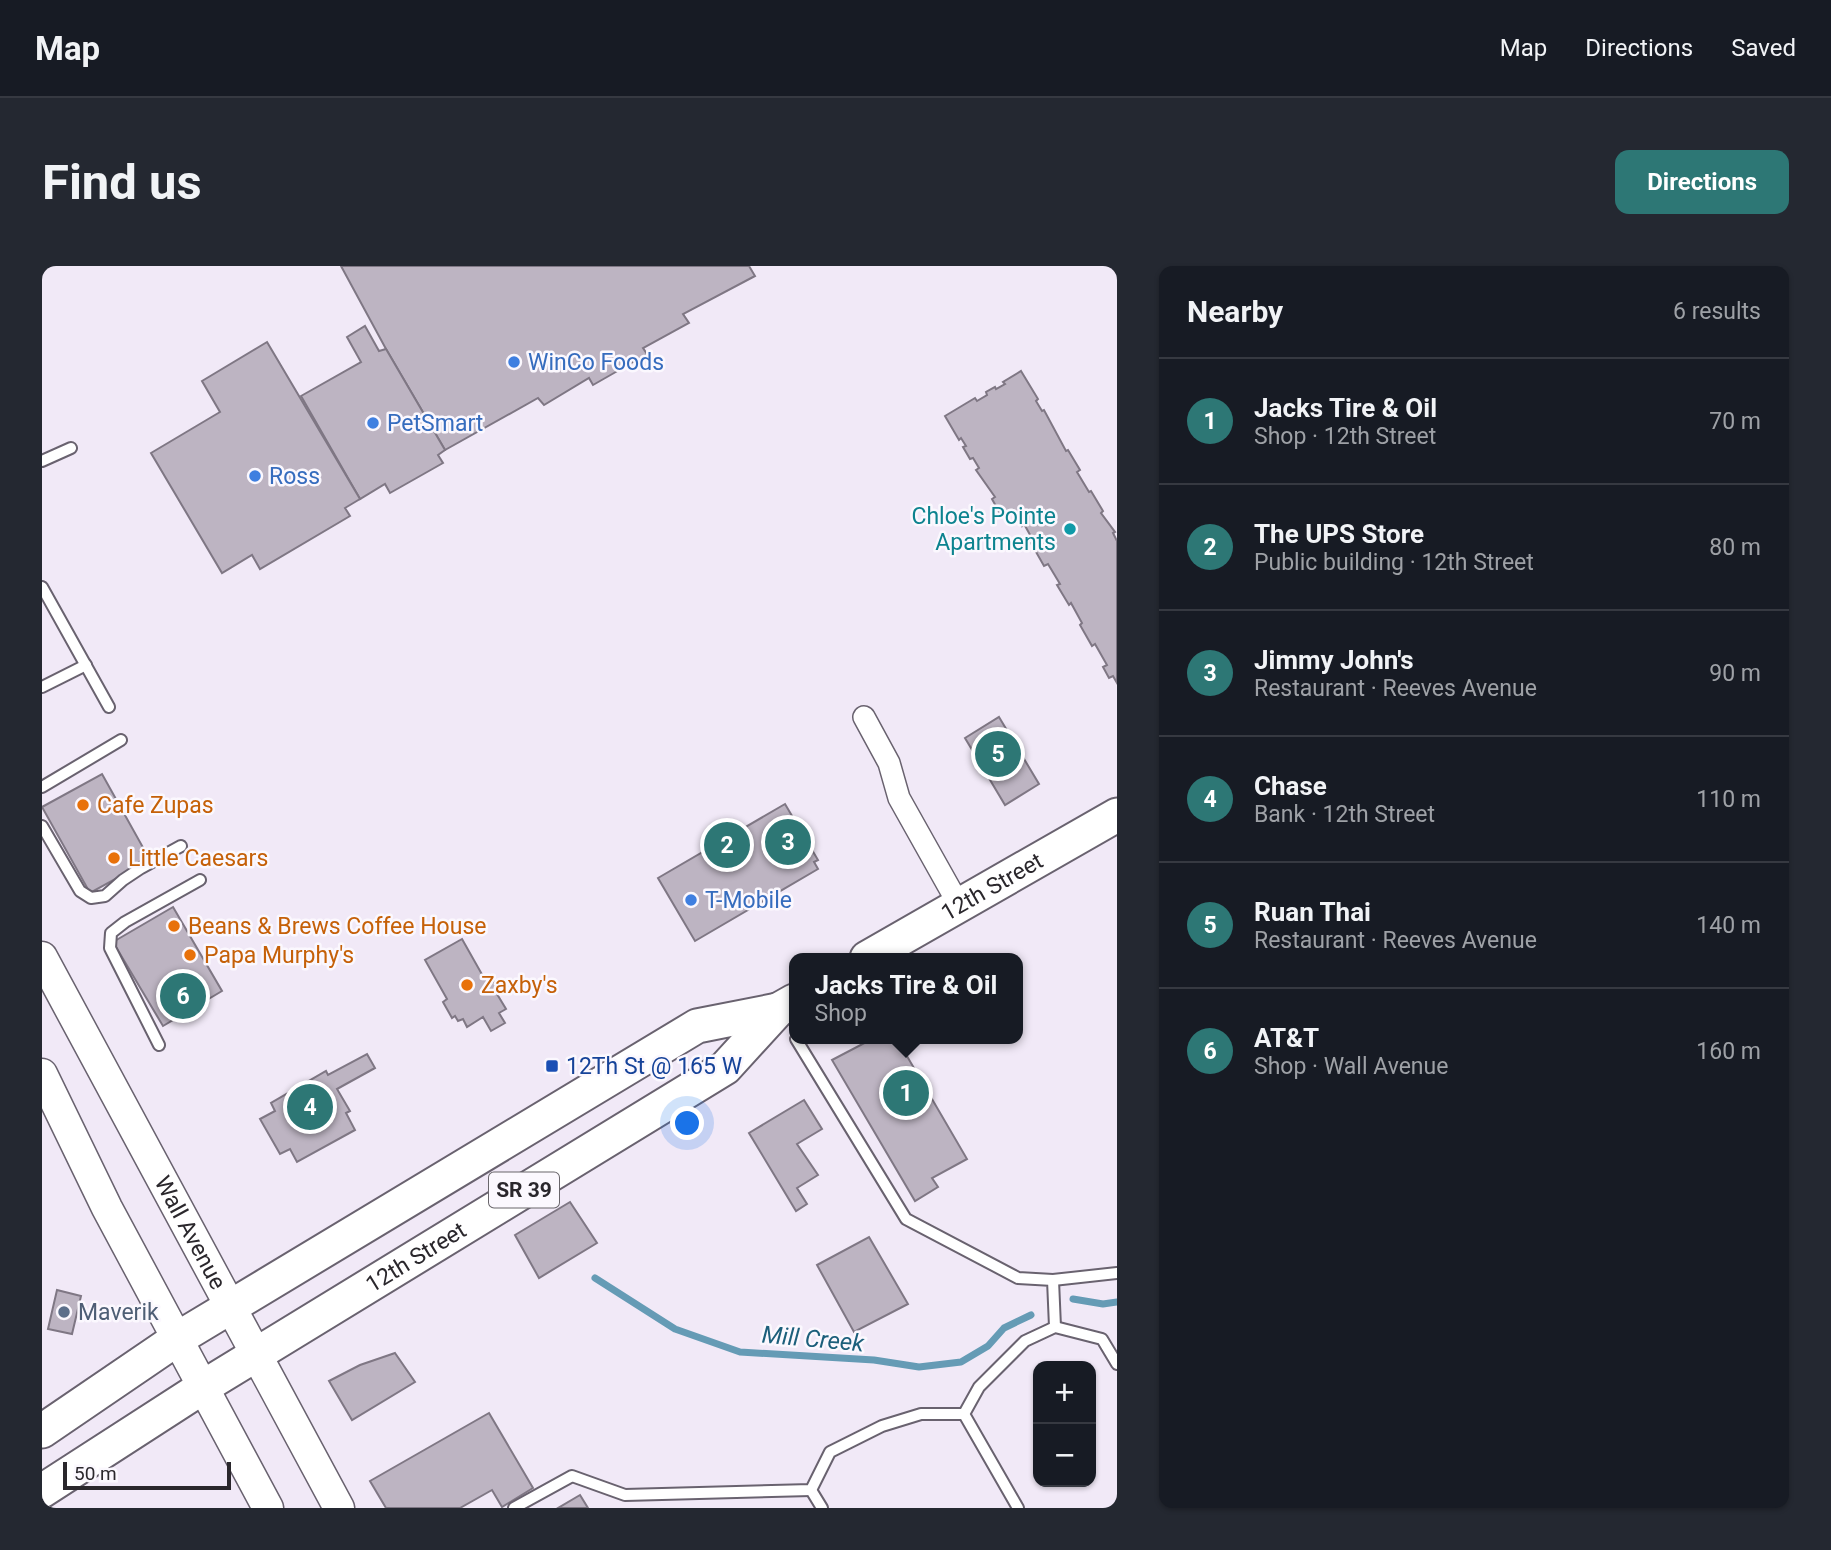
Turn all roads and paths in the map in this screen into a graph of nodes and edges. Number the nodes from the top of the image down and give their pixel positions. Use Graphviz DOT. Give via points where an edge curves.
graph roads {
  1 [pos="71,448"];
  2 [pos="42,461"];
  3 [pos="42,587"];
  4 [pos="86,665"];
  5 [pos="42,687"];
  6 [pos="108,707"];
  7 [pos="864,718"];
  8 [pos="121,740"];
  9 [pos="42,787"];
  10 [pos="1117,815"];
  11 [pos="42,826"];
  12 [pos="181,846"];
  13 [pos="201,880"];
  14 [pos="959,905"];
  15 [pos="876,953"];
  16 [pos="42,957"];
  17 [pos="789,1022"];
  18 [pos="802,1044"];
  19 [pos="159,1045"];
  20 [pos="42,1074"];
  21 [pos="1117,1273"];
  22 [pos="1053,1280"];
  23 [pos="230,1307"];
  24 [pos="1055,1327"];
  25 [pos="177,1339"];
  26 [pos="256,1354"];
  27 [pos="1117,1364"];
  28 [pos="203,1387"];
  29 [pos="964,1414"];
  30 [pos="42,1431"];
  31 [pos="811,1490"];
  32 [pos="42,1491"];
  33 [pos="268,1508"];
  34 [pos="339,1508"];
  35 [pos="514,1508"];
  36 [pos="822,1508"];
  37 [pos="1018,1508"];
  1 -- 2 [label="lane"];
  3 -- 4 [label="lane"];
  4 -- 5 [label="lane"];
  4 -- 6 [label="lane"];
  7 -- 14 [label="street" via="889,763 899,798"];
  8 -- 9 [label="lane"];
  10 -- 14 [label="main road, 12th Street"];
  11 -- 12 [label="lane" via="80,891 92,898 105,896"];
  13 -- 19 [label="lane" via="110,933 110,948"];
  14 -- 15 [label="main road, 12th Street"];
  16 -- 23 [label="main road, Wall Avenue"];
  17 -- 23 [label="main road, SR 39" via="696,1026"];
  17 -- 26 [label="main road, 12th Street / SR 39" via="725,1068"];
  18 -- 22 [label="lane" via="906,1219 1018,1278"];
  20 -- 25 [label="main road"];
  21 -- 22 [label="lane"];
  22 -- 24 [label="lane"];
  23 -- 25 [label="main road, SR 39"];
  23 -- 26 [label="main road, Wall Avenue"];
  24 -- 27 [label="lane" via="1102,1339"];
  24 -- 29 [label="lane" via="1025,1341 979,1387"];
  25 -- 28 [label="main road"];
  25 -- 30 [label="main road, SR 39"];
  26 -- 28 [label="main road, 12th Street / SR 39"];
  26 -- 34 [label="main road, Wall Avenue"];
  28 -- 32 [label="main road, 12th Street / SR 39"];
  28 -- 33 [label="main road"];
  29 -- 31 [label="lane" via="920,1414 882,1426 830,1452"];
  29 -- 37 [label="lane"];
  31 -- 35 [label="lane" via="625,1495 572,1476"];
  31 -- 36 [label="lane"];
}
